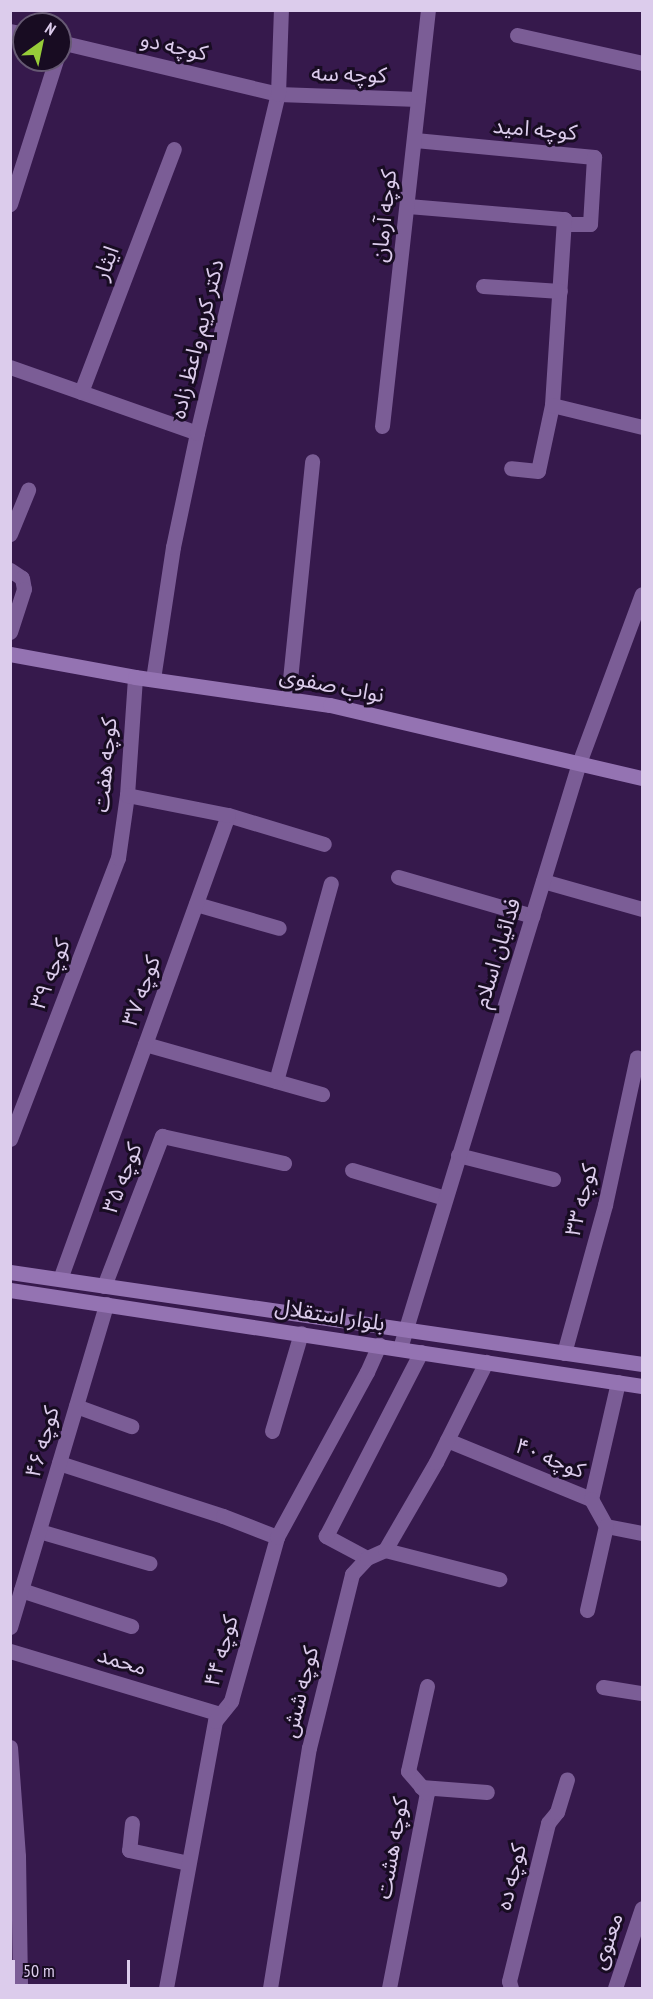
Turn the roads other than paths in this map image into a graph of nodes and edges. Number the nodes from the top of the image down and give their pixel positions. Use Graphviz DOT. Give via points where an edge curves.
graph roads {
  1 [pos="281,10"];
  2 [pos="428,10"];
  3 [pos="517,35"];
  4 [pos="72,47"];
  5 [pos="642,63"];
  6 [pos="52,72"];
  7 [pos="278,94"];
  8 [pos="418,99"];
  9 [pos="414,140"];
  10 [pos="174,149"];
  11 [pos="10,204"];
  12 [pos="408,206"];
  13 [pos="564,224"];
  14 [pos="483,286"];
  15 [pos="560,291"];
  16 [pos="10,367"];
  17 [pos="81,392"];
  18 [pos="552,405"];
  19 [pos="382,426"];
  20 [pos="642,427"];
  21 [pos="197,433"];
  22 [pos="312,462"];
  23 [pos="511,468"];
  24 [pos="28,490"];
  25 [pos="10,534"];
  26 [pos="10,570"];
  27 [pos="642,594"];
  28 [pos="10,632"];
  29 [pos="635,635"];
  30 [pos="10,654"];
  31 [pos="135,677"];
  32 [pos="153,679"];
  33 [pos="288,699"];
  34 [pos="579,763"];
  35 [pos="642,778"];
  36 [pos="127,795"];
  37 [pos="228,815"];
  38 [pos="324,844"];
  39 [pos="118,858"];
  40 [pos="398,878"];
  41 [pos="543,881"];
  42 [pos="331,883"];
  43 [pos="196,904"];
  44 [pos="642,909"];
  45 [pos="532,916"];
  46 [pos="279,928"];
  47 [pos="145,1044"];
  48 [pos="637,1057"];
  49 [pos="276,1081"];
  50 [pos="322,1094"];
  51 [pos="10,1139"];
  52 [pos="458,1155"];
  53 [pos="284,1163"];
  54 [pos="352,1170"];
  55 [pos="553,1179"];
  56 [pos="445,1198"];
  57 [pos="10,1272"];
  58 [pos="60,1279"];
  59 [pos="104,1286"];
  60 [pos="10,1290"];
  61 [pos="106,1304"];
  62 [pos="404,1330"];
  63 [pos="301,1334"];
  64 [pos="379,1345"];
  65 [pos="400,1348"];
  66 [pos="421,1352"];
  67 [pos="564,1353"];
  68 [pos="486,1362"];
  69 [pos="642,1364"];
  70 [pos="618,1382"];
  71 [pos="642,1386"];
  72 [pos="76,1406"];
  73 [pos="131,1426"];
  74 [pos="272,1431"];
  75 [pos="447,1440"];
  76 [pos="59,1463"];
  77 [pos="591,1499"];
  78 [pos="606,1526"];
  79 [pos="39,1531"];
  80 [pos="642,1533"];
  81 [pos="277,1537"];
  82 [pos="385,1550"];
  83 [pos="368,1558"];
  84 [pos="149,1563"];
  85 [pos="500,1579"];
  86 [pos="21,1590"];
  87 [pos="587,1610"];
  88 [pos="131,1626"];
  89 [pos="10,1627"];
  90 [pos="10,1651"];
  91 [pos="427,1686"];
  92 [pos="603,1687"];
  93 [pos="642,1693"];
  94 [pos="220,1714"];
  95 [pos="10,1747"];
  96 [pos="567,1779"];
  97 [pos="421,1787"];
  98 [pos="487,1792"];
  99 [pos="132,1823"];
  100 [pos="14,1856"];
  101 [pos="188,1863"];
  102 [pos="642,1908"];
  103 [pos="638,1931"];
  104 [pos="20,1989"];
  105 [pos="166,1989"];
  106 [pos="270,1989"];
  107 [pos="389,1989"];
  108 [pos="511,1989"];
  109 [pos="615,1989"];
  1 -- 7 [label="street, دکتر کریم واعظ زاده"];
  2 -- 8 [label="street, کوچه آرمان"];
  3 -- 5 [label="street"];
  4 -- 7 [label="street, کوچه دو"];
  6 -- 11 [label="street"];
  7 -- 8 [label="street, کوچه سه"];
  7 -- 21 [label="street, دکتر کریم واعظ زاده"];
  8 -- 9 [label="street, کوچه آرمان"];
  9 -- 12 [label="street, کوچه آرمان"];
  9 -- 13 [label="street, کوچه امید" via="594,157 590,224"];
  10 -- 17 [label="street, ایثار"];
  12 -- 13 [label="street" via="564,219"];
  12 -- 19 [label="street, کوچه آرمان"];
  13 -- 15 [label="street"];
  14 -- 15 [label="street"];
  15 -- 18 [label="street"];
  16 -- 17 [label="street"];
  17 -- 21 [label="street"];
  18 -- 20 [label="street"];
  18 -- 23 [label="street" via="538,471"];
  21 -- 32 [label="street, دکتر کریم واعظ زاده" via="173,547"];
  22 -- 33 [label="street"];
  24 -- 25 [label="street"];
  26 -- 28 [label="street" via="22,578 24,589"];
  27 -- 29 [label="street, فدائیان اسلام"];
  29 -- 34 [label="street, فدائیان اسلام"];
  30 -- 31 [label="main road, نواب صفوی"];
  31 -- 32 [label="main road, نواب صفوی"];
  31 -- 36 [label="street, کوچه هفت"];
  32 -- 33 [label="main road, نواب صفوی"];
  33 -- 34 [label="main road, نواب صفوی" via="330,705"];
  34 -- 35 [label="main road, نواب صفوی"];
  34 -- 41 [label="street, فدائیان اسلام"];
  36 -- 37 [label="street"];
  36 -- 39 [label="street, کوچه هفت"];
  37 -- 38 [label="street"];
  37 -- 43 [label="street, کوچه ۳۷"];
  39 -- 51 [label="street, کوچه ۳۹"];
  40 -- 45 [label="street"];
  41 -- 44 [label="street"];
  41 -- 45 [label="street, فدائیان اسلام"];
  42 -- 49 [label="street"];
  43 -- 46 [label="street"];
  43 -- 47 [label="street, کوچه ۳۷"];
  45 -- 52 [label="street, فدائیان اسلام"];
  47 -- 49 [label="street"];
  47 -- 58 [label="street, کوچه ۳۷"];
  48 -- 67 [label="street, کوچه ۳۳" via="604,1205"];
  49 -- 50 [label="street"];
  52 -- 55 [label="street"];
  52 -- 56 [label="street, فدائیان اسلام"];
  53 -- 59 [label="street, کوچه ۳۵" via="162,1136"];
  54 -- 56 [label="street"];
  56 -- 62 [label="street, فدائیان اسلام"];
  57 -- 58 [label="main road, بلوار استقلال"];
  58 -- 59 [label="main road, بلوار استقلال"];
  59 -- 62 [label="main road, بلوار استقلال"];
  60 -- 61 [label="main road, بلوار استقلال"];
  61 -- 63 [label="main road, بلوار استقلال"];
  61 -- 72 [label="street, کوچه ۴۶"];
  62 -- 65 [label="street, فدائیان اسلام"];
  62 -- 67 [label="main road, بلوار استقلال"];
  63 -- 64 [label="main road, بلوار استقلال"];
  63 -- 74 [label="street"];
  64 -- 65 [label="main road, بلوار استقلال"];
  64 -- 81 [label="street, کوچه ۴۴"];
  65 -- 66 [label="main road, بلوار استقلال"];
  66 -- 68 [label="main road, بلوار استقلال"];
  66 -- 83 [label="street" via="326,1536"];
  67 -- 69 [label="main road, بلوار استقلال"];
  68 -- 70 [label="main road, بلوار استقلال"];
  68 -- 75 [label="street"];
  70 -- 71 [label="main road, بلوار استقلال"];
  70 -- 77 [label="street, کوچه ۴۰"];
  72 -- 73 [label="street"];
  72 -- 76 [label="street, کوچه ۴۶"];
  75 -- 77 [label="street, کوچه ۴۰"];
  75 -- 82 [label="street"];
  76 -- 79 [label="street, کوچه ۴۶"];
  76 -- 81 [label="street"];
  77 -- 78 [label="street"];
  78 -- 80 [label="street"];
  78 -- 87 [label="street"];
  79 -- 84 [label="street"];
  79 -- 86 [label="street, کوچه ۴۶"];
  81 -- 94 [label="street, کوچه ۴۴" via="231,1701"];
  82 -- 83 [label="street, کوچه شش"];
  82 -- 85 [label="street"];
  83 -- 106 [label="street, کوچه شش" via="352,1574 309,1748"];
  86 -- 88 [label="street"];
  86 -- 89 [label="street, کوچه ۴۶"];
  90 -- 94 [label="street, محمد"];
  91 -- 97 [label="street, کوچه هشت" via="408,1771"];
  92 -- 93 [label="street"];
  94 -- 101 [label="street, کوچه ۴۴" via="215,1721"];
  95 -- 100 [label="street"];
  96 -- 108 [label="street, کوچه ده" via="556,1812 548,1822 509,1981"];
  97 -- 98 [label="street"];
  97 -- 107 [label="street, کوچه هشت" via="427,1793"];
  99 -- 101 [label="street" via="129,1850"];
  100 -- 104 [label="street"];
  101 -- 105 [label="street, کوچه ۴۴"];
  102 -- 103 [label="street, معنوی"];
  103 -- 109 [label="street, معنوی"];
}
